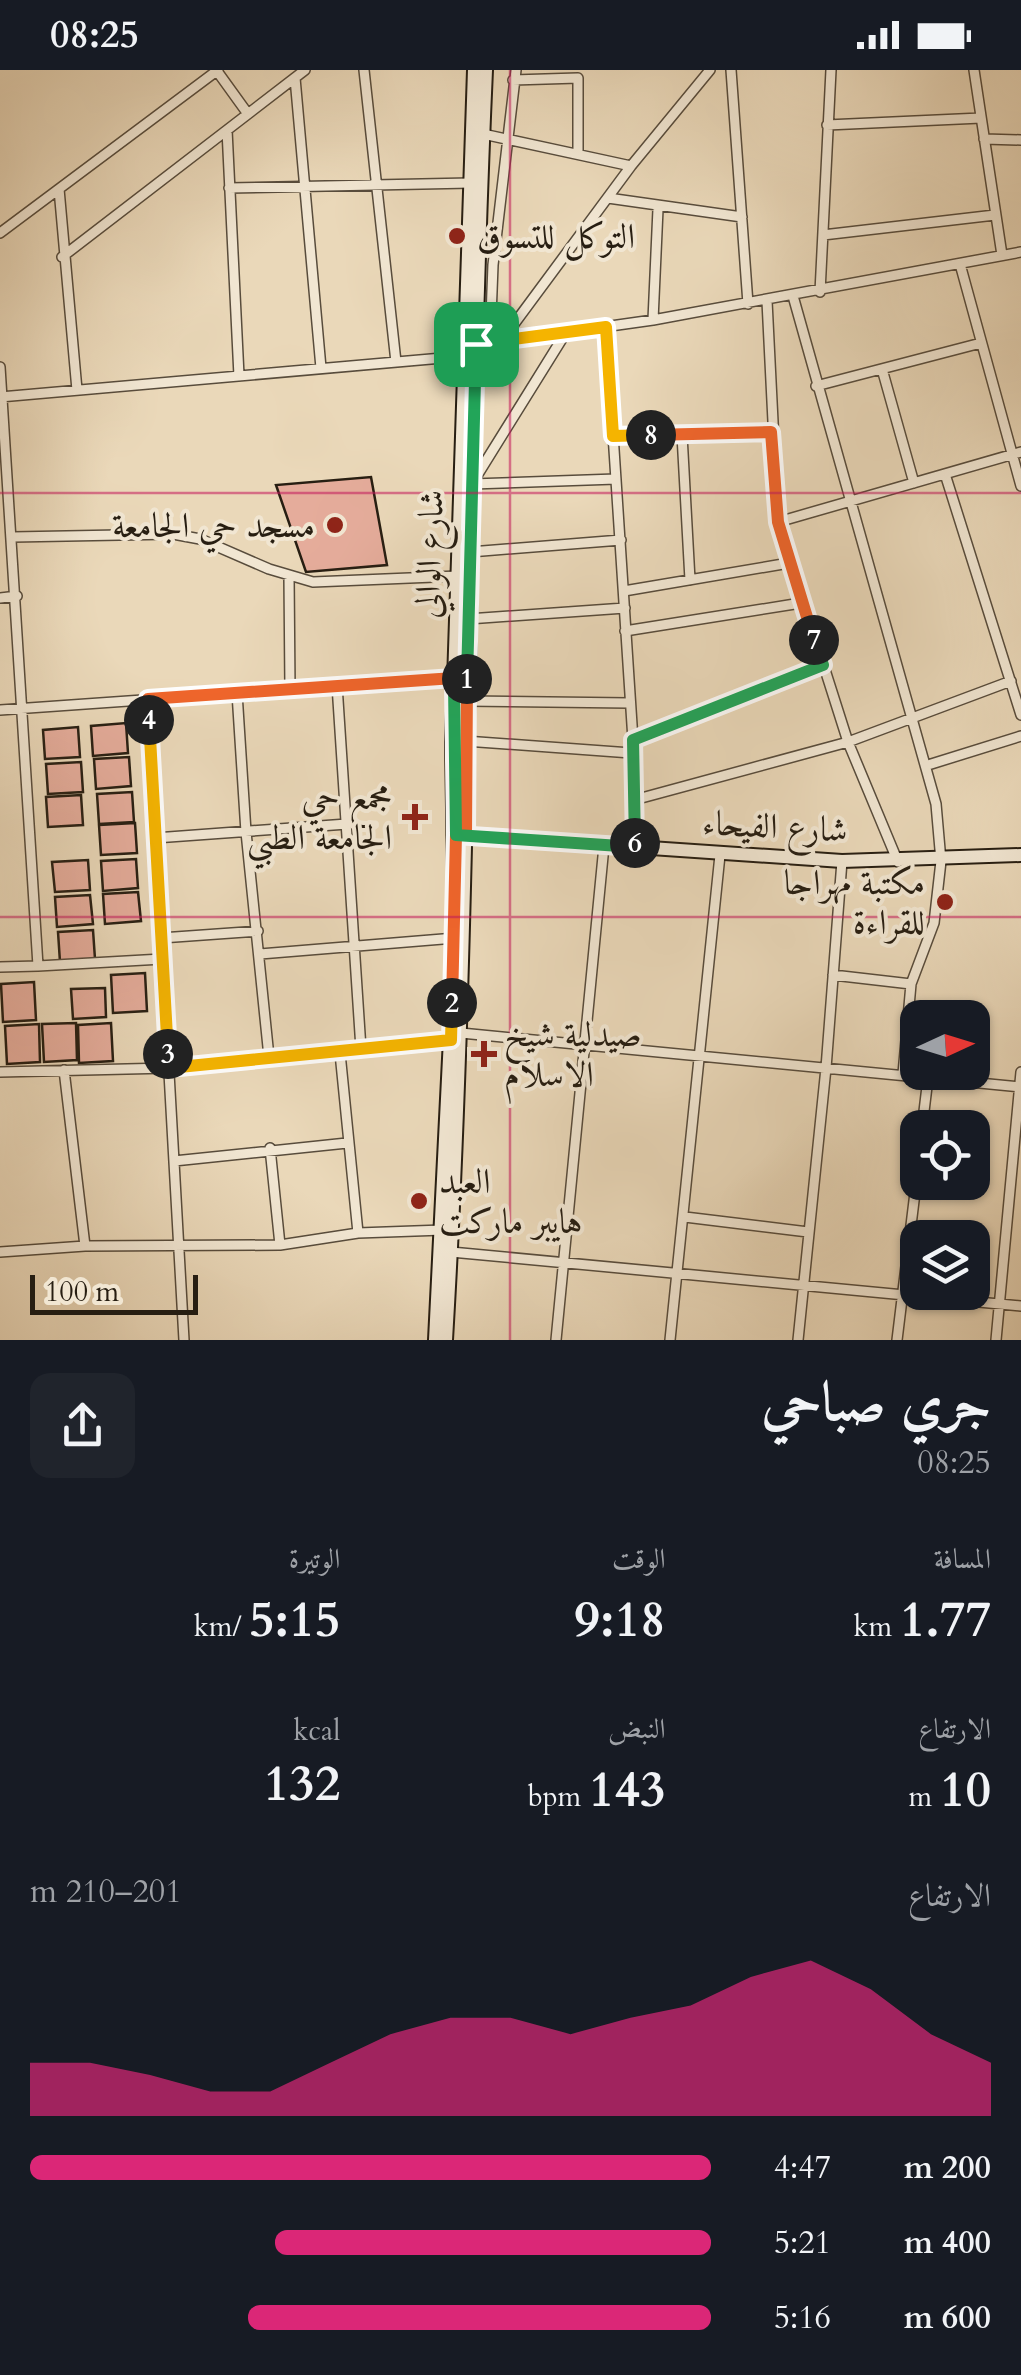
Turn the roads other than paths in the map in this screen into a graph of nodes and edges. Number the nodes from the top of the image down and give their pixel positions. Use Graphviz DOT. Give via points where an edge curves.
graph roads {
  1 [pos="305,70"];
  2 [pos="364,70"];
  3 [pos="474,70"];
  4 [pos="486,70"];
  5 [pos="710,70"];
  6 [pos="731,70"];
  7 [pos="830,70"];
  8 [pos="974,70"];
  9 [pos="218,71"];
  10 [pos="514,75"];
  11 [pos="294,78"];
  12 [pos="248,114"];
  13 [pos="981,118"];
  14 [pos="827,125"];
  15 [pos="227,130"];
  16 [pos="483,134"];
  17 [pos="506,138"];
  18 [pos="984,139"];
  19 [pos="1021,140"];
  20 [pos="578,153"];
  21 [pos="631,166"];
  22 [pos="470,182"];
  23 [pos="304,186"];
  24 [pos="377,186"];
  25 [pos="230,188"];
  26 [pos="59,189"];
  27 [pos="608,198"];
  28 [pos="658,208"];
  29 [pos="995,214"];
  30 [pos="742,217"];
  31 [pos="0,233"];
  32 [pos="823,235"];
  33 [pos="1021,252"];
  34 [pos="1002,256"];
  35 [pos="62,257"];
  36 [pos="960,264"];
  37 [pos="820,292"];
  38 [pos="793,296"];
  39 [pos="767,301"];
  40 [pos="748,304"];
  41 [pos="653,320"];
  42 [pos="606,327"];
  43 [pos="566,334"];
  44 [pos="489,343"];
  45 [pos="981,343"];
  46 [pos="466,356"];
  47 [pos="396,362"];
  48 [pos="0,368"];
  49 [pos="322,368"];
  50 [pos="882,369"];
  51 [pos="239,376"];
  52 [pos="816,386"];
  53 [pos="76,390"];
  54 [pos="2,396"];
  55 [pos="771,432"];
  56 [pos="682,434"];
  57 [pos="613,436"];
  58 [pos="1016,453"];
  59 [pos="945,474"];
  60 [pos="616,479"];
  61 [pos="914,483"];
  62 [pos="472,484"];
  63 [pos="1021,486"];
  64 [pos="850,502"];
  65 [pos="778,522"];
  66 [pos="0,530"];
  67 [pos="12,533"];
  68 [pos="620,540"];
  69 [pos="470,552"];
  70 [pos="789,562"];
  71 [pos="289,576"];
  72 [pos="458,576"];
  73 [pos="690,580"];
  74 [pos="624,591"];
  75 [pos="17,596"];
  76 [pos="0,598"];
  77 [pos="802,603"];
  78 [pos="624,608"];
  79 [pos="468,619"];
  80 [pos="625,631"];
  81 [pos="823,665"];
  82 [pos="454,678"];
  83 [pos="1011,681"];
  84 [pos="337,685"];
  85 [pos="290,688"];
  86 [pos="237,693"];
  87 [pos="148,699"];
  88 [pos="467,701"];
  89 [pos="629,703"];
  90 [pos="25,708"];
  91 [pos="0,710"];
  92 [pos="1021,715"];
  93 [pos="914,719"];
  94 [pos="1021,736"];
  95 [pos="633,740"];
  96 [pos="466,741"];
  97 [pos="848,742"];
  98 [pos="631,753"];
  99 [pos="928,765"];
  100 [pos="634,800"];
  101 [pos="347,824"];
  102 [pos="246,832"];
  103 [pos="461,835"];
  104 [pos="156,838"];
  105 [pos="604,846"];
  106 [pos="635,847"];
  107 [pos="720,855"];
  108 [pos="1021,855"];
  109 [pos="941,860"];
  110 [pos="842,861"];
  111 [pos="898,862"];
  112 [pos="258,931"];
  113 [pos="161,938"];
  114 [pos="455,938"];
  115 [pos="355,946"];
  116 [pos="260,954"];
  117 [pos="162,959"];
  118 [pos="0,966"];
  119 [pos="38,966"];
  120 [pos="834,975"];
  121 [pos="911,984"];
  122 [pos="910,1000"];
  123 [pos="456,1036"];
  124 [pos="583,1044"];
  125 [pos="361,1050"];
  126 [pos="340,1053"];
  127 [pos="703,1056"];
  128 [pos="268,1057"];
  129 [pos="169,1068"];
  130 [pos="826,1068"];
  131 [pos="64,1070"];
  132 [pos="0,1072"];
  133 [pos="1021,1072"];
  134 [pos="900,1074"];
  135 [pos="990,1084"];
  136 [pos="1020,1087"];
  137 [pos="347,1142"];
  138 [pos="270,1148"];
  139 [pos="174,1161"];
  140 [pos="685,1217"];
  141 [pos="443,1230"];
  142 [pos="808,1232"];
  143 [pos="358,1234"];
  144 [pos="280,1245"];
  145 [pos="85,1246"];
  146 [pos="179,1247"];
  147 [pos="0,1252"];
  148 [pos="451,1252"];
  149 [pos="564,1263"];
  150 [pos="678,1274"];
  151 [pos="804,1286"];
  152 [pos="900,1295"];
  153 [pos="990,1303"];
  154 [pos="1000,1304"];
  155 [pos="1021,1306"];
  156 [pos="902,1310"];
  157 [pos="184,1340"];
  158 [pos="435,1340"];
  159 [pos="446,1340"];
  160 [pos="556,1340"];
  161 [pos="670,1340"];
  162 [pos="798,1340"];
  163 [pos="897,1340"];
  164 [pos="996,1340"];
  1 -- 11 [label="street"];
  2 -- 24 [label="street"];
  3 -- 22 [label="street, شارع الوالي"];
  4 -- 16 [label="street, شارع الوالي"];
  5 -- 21 [label="street"];
  6 -- 30 [label="street"];
  7 -- 14 [label="street"];
  8 -- 13 [label="street"];
  9 -- 12 [label="street"];
  9 -- 26 [label="street"];
  10 -- 17 [label="street"];
  10 -- 20 [label="street" via="578,78"];
  11 -- 12 [label="street"];
  11 -- 23 [label="street"];
  12 -- 15 [label="street"];
  13 -- 14 [label="street"];
  13 -- 18 [label="street"];
  14 -- 32 [label="street"];
  15 -- 25 [label="street"];
  15 -- 35 [label="street"];
  16 -- 17 [label="street"];
  16 -- 44 [label="street, شارع الوالي"];
  17 -- 20 [label="street"];
  17 -- 44 [label="street"];
  18 -- 19 [label="street"];
  18 -- 29 [label="street"];
  20 -- 21 [label="street"];
  21 -- 27 [label="street"];
  22 -- 24 [label="street"];
  22 -- 46 [label="street, شارع الوالي"];
  23 -- 24 [label="street"];
  23 -- 25 [label="street"];
  23 -- 49 [label="street"];
  24 -- 47 [label="street"];
  25 -- 51 [label="street"];
  26 -- 31 [label="street"];
  26 -- 35 [label="street"];
  27 -- 28 [label="street"];
  27 -- 44 [label="street"];
  28 -- 30 [label="street"];
  28 -- 41 [label="street"];
  29 -- 32 [label="street"];
  29 -- 34 [label="street"];
  30 -- 40 [label="street"];
  32 -- 37 [label="street"];
  33 -- 34 [label="street"];
  34 -- 36 [label="street"];
  35 -- 53 [label="street"];
  36 -- 37 [label="street"];
  36 -- 45 [label="street"];
  37 -- 38 [label="street"];
  38 -- 39 [label="street"];
  38 -- 52 [label="street"];
  39 -- 40 [label="street"];
  39 -- 55 [label="street"];
  40 -- 41 [label="street"];
  41 -- 42 [label="street"];
  42 -- 43 [label="street"];
  42 -- 57 [label="street"];
  43 -- 44 [label="street"];
  43 -- 62 [label="street"];
  44 -- 62 [label="street, شارع الوالي"];
  45 -- 50 [label="street"];
  45 -- 58 [label="street"];
  46 -- 47 [label="street"];
  46 -- 72 [label="street, شارع الوالي"];
  47 -- 49 [label="street"];
  48 -- 54 [label="street"];
  49 -- 51 [label="street"];
  50 -- 52 [label="street"];
  50 -- 61 [label="street"];
  51 -- 53 [label="street"];
  52 -- 64 [label="street"];
  53 -- 54 [label="street"];
  54 -- 67 [label="street"];
  55 -- 56 [label="street"];
  55 -- 65 [label="street"];
  56 -- 57 [label="street"];
  56 -- 73 [label="street"];
  57 -- 60 [label="street"];
  58 -- 59 [label="street"];
  58 -- 63 [label="street"];
  59 -- 61 [label="street"];
  59 -- 83 [label="street"];
  60 -- 62 [label="street"];
  60 -- 68 [label="street"];
  61 -- 64 [label="street"];
  62 -- 69 [label="street, شارع الوالي"];
  64 -- 65 [label="street"];
  64 -- 93 [label="street"];
  65 -- 70 [label="street"];
  66 -- 67 [label="street"];
  67 -- 71 [label="street" via="173,534"];
  67 -- 75 [label="street"];
  68 -- 69 [label="street"];
  68 -- 74 [label="street"];
  69 -- 79 [label="street, شارع الوالي"];
  70 -- 73 [label="street"];
  70 -- 77 [label="street"];
  71 -- 72 [label="street" via="313,582"];
  71 -- 85 [label="street"];
  72 -- 82 [label="street, شارع الوالي"];
  73 -- 74 [label="street"];
  74 -- 78 [label="street"];
  75 -- 76 [label="street"];
  75 -- 90 [label="street"];
  77 -- 80 [label="street"];
  77 -- 81 [label="street"];
  78 -- 79 [label="street"];
  78 -- 80 [label="street"];
  79 -- 88 [label="street, شارع الوالي"];
  80 -- 89 [label="street"];
  81 -- 95 [label="street"];
  81 -- 97 [label="street"];
  82 -- 84 [label="street"];
  82 -- 103 [label="street, شارع الوالي"];
  83 -- 92 [label="street"];
  83 -- 93 [label="street"];
  84 -- 85 [label="street"];
  84 -- 101 [label="street"];
  85 -- 86 [label="street"];
  86 -- 87 [label="street"];
  86 -- 102 [label="street"];
  87 -- 90 [label="street"];
  87 -- 104 [label="street"];
  88 -- 89 [label="street"];
  88 -- 96 [label="street, شارع الوالي"];
  89 -- 95 [label="street"];
  90 -- 91 [label="street"];
  90 -- 119 [label="street"];
  93 -- 97 [label="street"];
  93 -- 99 [label="street"];
  94 -- 99 [label="street"];
  95 -- 98 [label="street"];
  96 -- 98 [label="street"];
  96 -- 103 [label="street, شارع الوالي"];
  97 -- 100 [label="street"];
  97 -- 111 [label="street"];
  98 -- 100 [label="street"];
  99 -- 109 [label="street"];
  100 -- 106 [label="street"];
  101 -- 102 [label="street"];
  101 -- 115 [label="street"];
  102 -- 104 [label="street"];
  102 -- 112 [label="street"];
  103 -- 105 [label="street, شارع الفيحاء"];
  103 -- 114 [label="street, شارع الوالي"];
  103 -- 123 [label="street, شارع الوالي"];
  104 -- 113 [label="street"];
  105 -- 106 [label="street, شارع الفيحاء"];
  105 -- 124 [label="street"];
  106 -- 107 [label="street, شارع الفيحاء"];
  107 -- 110 [label="street, شارع الفيحاء"];
  107 -- 127 [label="street"];
  108 -- 109 [label="street, شارع الفيحاء"];
  109 -- 111 [label="street, شارع الفيحاء"];
  109 -- 121 [label="street" via="934,922"];
  110 -- 111 [label="street, شارع الفيحاء"];
  110 -- 120 [label="street"];
  112 -- 113 [label="street"];
  112 -- 116 [label="street"];
  113 -- 117 [label="street"];
  114 -- 115 [label="street"];
  114 -- 123 [label="street, شارع الوالي"];
  115 -- 116 [label="street"];
  115 -- 125 [label="street"];
  116 -- 128 [label="street"];
  117 -- 119 [label="street"];
  117 -- 129 [label="street"];
  118 -- 119 [label="street"];
  120 -- 121 [label="street"];
  120 -- 130 [label="street"];
  121 -- 122 [label="street"];
  123 -- 124 [label="street"];
  123 -- 125 [label="street"];
  123 -- 141 [label="street, شارع الوالي"];
  123 -- 148 [label="street, شارع الوالي"];
  124 -- 127 [label="street"];
  124 -- 149 [label="street"];
  125 -- 126 [label="street"];
  126 -- 128 [label="street"];
  126 -- 137 [label="street"];
  127 -- 130 [label="street"];
  127 -- 140 [label="street"];
  128 -- 129 [label="street"];
  129 -- 131 [label="street"];
  129 -- 139 [label="street"];
  130 -- 134 [label="street"];
  130 -- 142 [label="street"];
  131 -- 132 [label="street"];
  131 -- 145 [label="street"];
  133 -- 136 [label="street"];
  135 -- 136 [label="street"];
  136 -- 154 [label="street"];
  137 -- 138 [label="street"];
  137 -- 143 [label="street"];
  138 -- 139 [label="street"];
  138 -- 144 [label="street"];
  139 -- 146 [label="street"];
  140 -- 142 [label="street"];
  140 -- 150 [label="street"];
  141 -- 143 [label="street"];
  141 -- 158 [label="street, شارع الوالي"];
  142 -- 151 [label="street"];
  143 -- 144 [label="street"];
  144 -- 146 [label="street"];
  145 -- 146 [label="street"];
  145 -- 147 [label="street"];
  146 -- 157 [label="street"];
  148 -- 149 [label="street"];
  148 -- 159 [label="street, شارع الوالي"];
  149 -- 150 [label="street"];
  149 -- 160 [label="street"];
  150 -- 151 [label="street"];
  150 -- 161 [label="street"];
  151 -- 152 [label="street"];
  151 -- 162 [label="street"];
  153 -- 154 [label="street"];
  154 -- 155 [label="street"];
  154 -- 164 [label="street"];
  156 -- 163 [label="street"];
}
